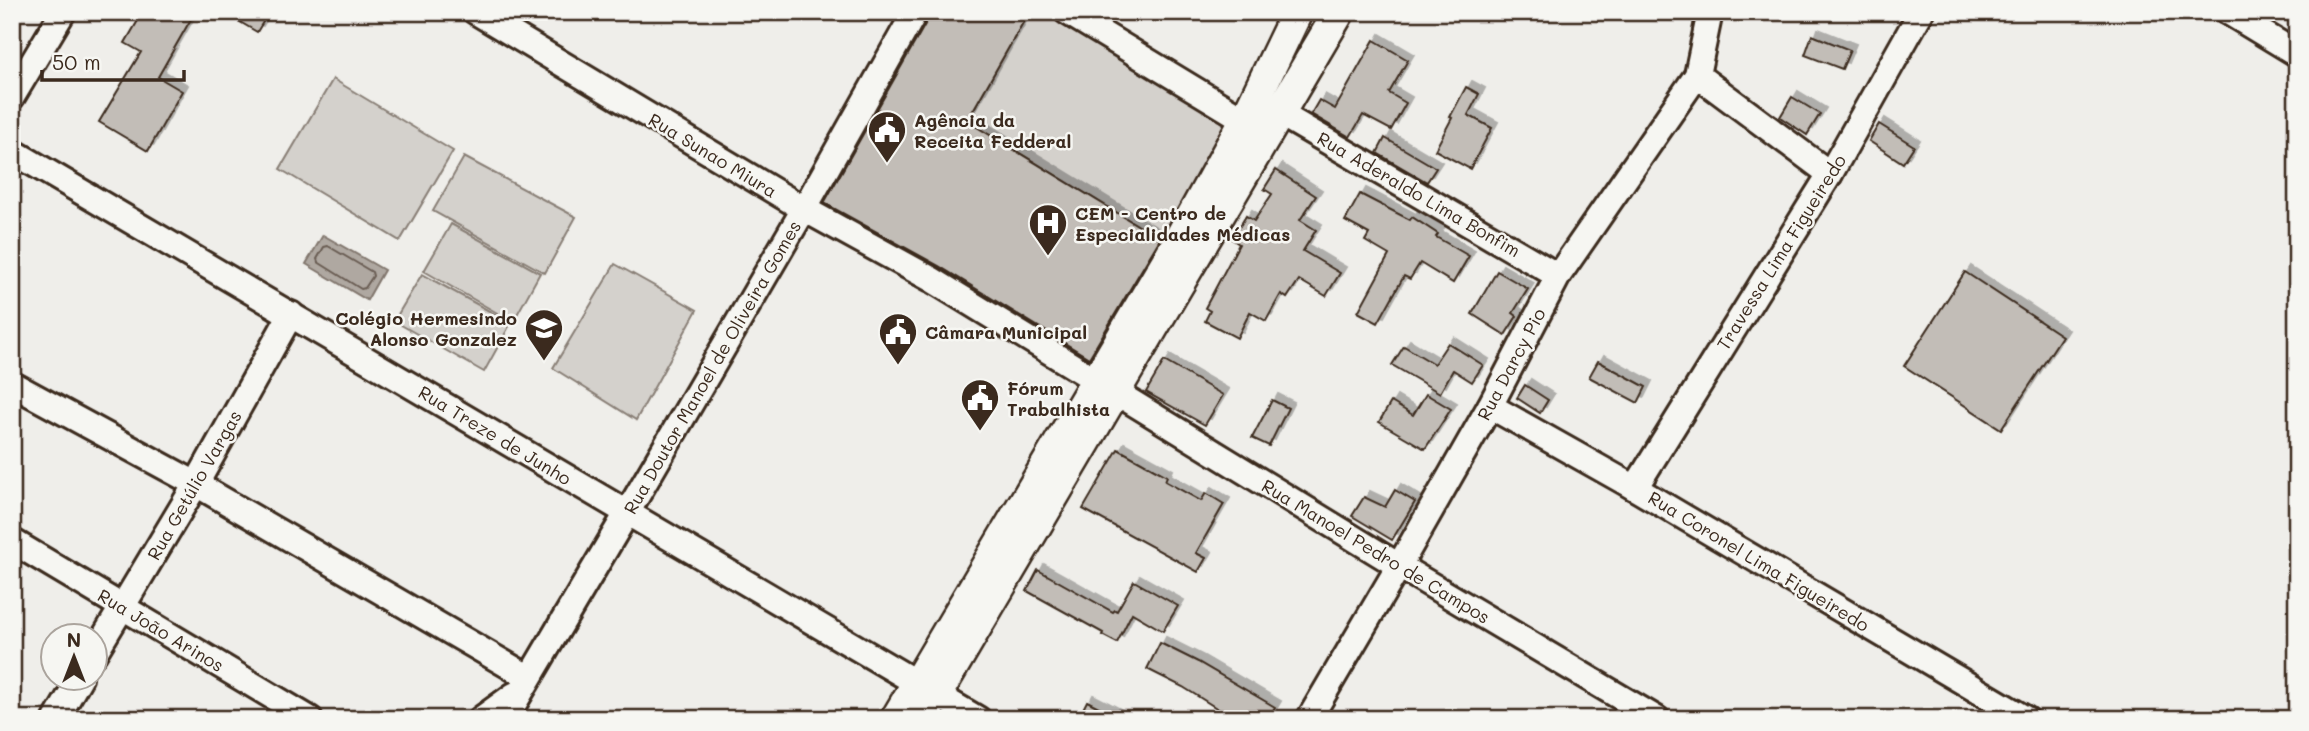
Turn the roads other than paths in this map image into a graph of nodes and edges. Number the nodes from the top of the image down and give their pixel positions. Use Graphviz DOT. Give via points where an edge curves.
graph roads {
  1 [pos="63,12"];
  2 [pos="915,12"];
  3 [pos="1067,12"];
  4 [pos="1297,12"];
  5 [pos="1339,12"];
  6 [pos="1710,12"];
  7 [pos="1921,12"];
  8 [pos="2228,12"];
  9 [pos="479,13"];
  10 [pos="2290,49"];
  11 [pos="1697,75"];
  12 [pos="12,97"];
  13 [pos="1279,113"];
  14 [pos="1245,120"];
  15 [pos="12,151"];
  16 [pos="1830,174"];
  17 [pos="804,209"];
  18 [pos="1558,276"];
  19 [pos="290,314"];
  20 [pos="12,384"];
  21 [pos="1106,385"];
  22 [pos="1490,406"];
  23 [pos="196,484"];
  24 [pos="1635,488"];
  25 [pos="627,513"];
  26 [pos="12,541"];
  27 [pos="1399,566"];
  28 [pos="122,607"];
  29 [pos="108,630"];
  30 [pos="524,684"];
  31 [pos="72,692"];
  32 [pos="925,698"];
  33 [pos="56,719"];
  34 [pos="310,719"];
  35 [pos="481,719"];
  36 [pos="505,719"];
  37 [pos="896,719"];
  38 [pos="978,719"];
  39 [pos="1309,719"];
  40 [pos="1657,719"];
  41 [pos="2026,719"];
  1 -- 12 [label="street"];
  2 -- 17 [label="street, Rua Doutor Manoel de Oliveira Gomes"];
  3 -- 14 [label="street"];
  4 -- 14 [label="main road"];
  5 -- 13 [label="main road"];
  6 -- 11 [label="street, Rua Darcy Pio"];
  7 -- 16 [label="street, Travessa Lima Figueiredo"];
  8 -- 10 [label="street"];
  9 -- 17 [label="street, Rua Sunao Miura"];
  11 -- 16 [label="street"];
  11 -- 18 [label="street, Rua Darcy Pio"];
  13 -- 18 [label="street, Rua Aderaldo Lima Bonfim"];
  13 -- 21 [label="main road"];
  14 -- 21 [label="main road"];
  15 -- 19 [label="street, Rua Treze de Junho"];
  16 -- 24 [label="street, Travessa Lima Figueiredo"];
  17 -- 21 [label="street, Rua Sunao Miura"];
  17 -- 25 [label="street, Rua Doutor Manoel de Oliveira Gomes"];
  18 -- 22 [label="street, Rua Darcy Pio"];
  19 -- 23 [label="street, Rua Getúlio Vargas"];
  19 -- 25 [label="street, Rua Treze de Junho"];
  20 -- 23 [label="street"];
  21 -- 27 [label="street, Rua Manoel Pedro de Campos"];
  21 -- 32 [label="main road"];
  22 -- 24 [label="street, Rua Coronel Lima Figueiredo"];
  22 -- 27 [label="street, Rua Darcy Pio"];
  23 -- 28 [label="street, Rua Getúlio Vargas"];
  23 -- 30 [label="street"];
  24 -- 41 [label="street, Rua Coronel Lima Figueiredo"];
  25 -- 30 [label="street, Rua Doutor Manoel de Oliveira Gomes"];
  25 -- 32 [label="street, Rua Treze de Junho"];
  26 -- 28 [label="street, Rua João Arinos"];
  27 -- 39 [label="street, Rua Darcy Pio"];
  27 -- 40 [label="street, Rua Manoel Pedro de Campos"];
  28 -- 29 [label="street, Rua Getúlio Vargas"];
  28 -- 34 [label="street, Rua João Arinos"];
  30 -- 35 [label="street"];
  30 -- 36 [label="street, Rua Doutor Manoel de Oliveira Gomes"];
  31 -- 33 [label="street"];
  32 -- 37 [label="main road"];
  32 -- 38 [label="street, Rua Treze de Junho"];
}
